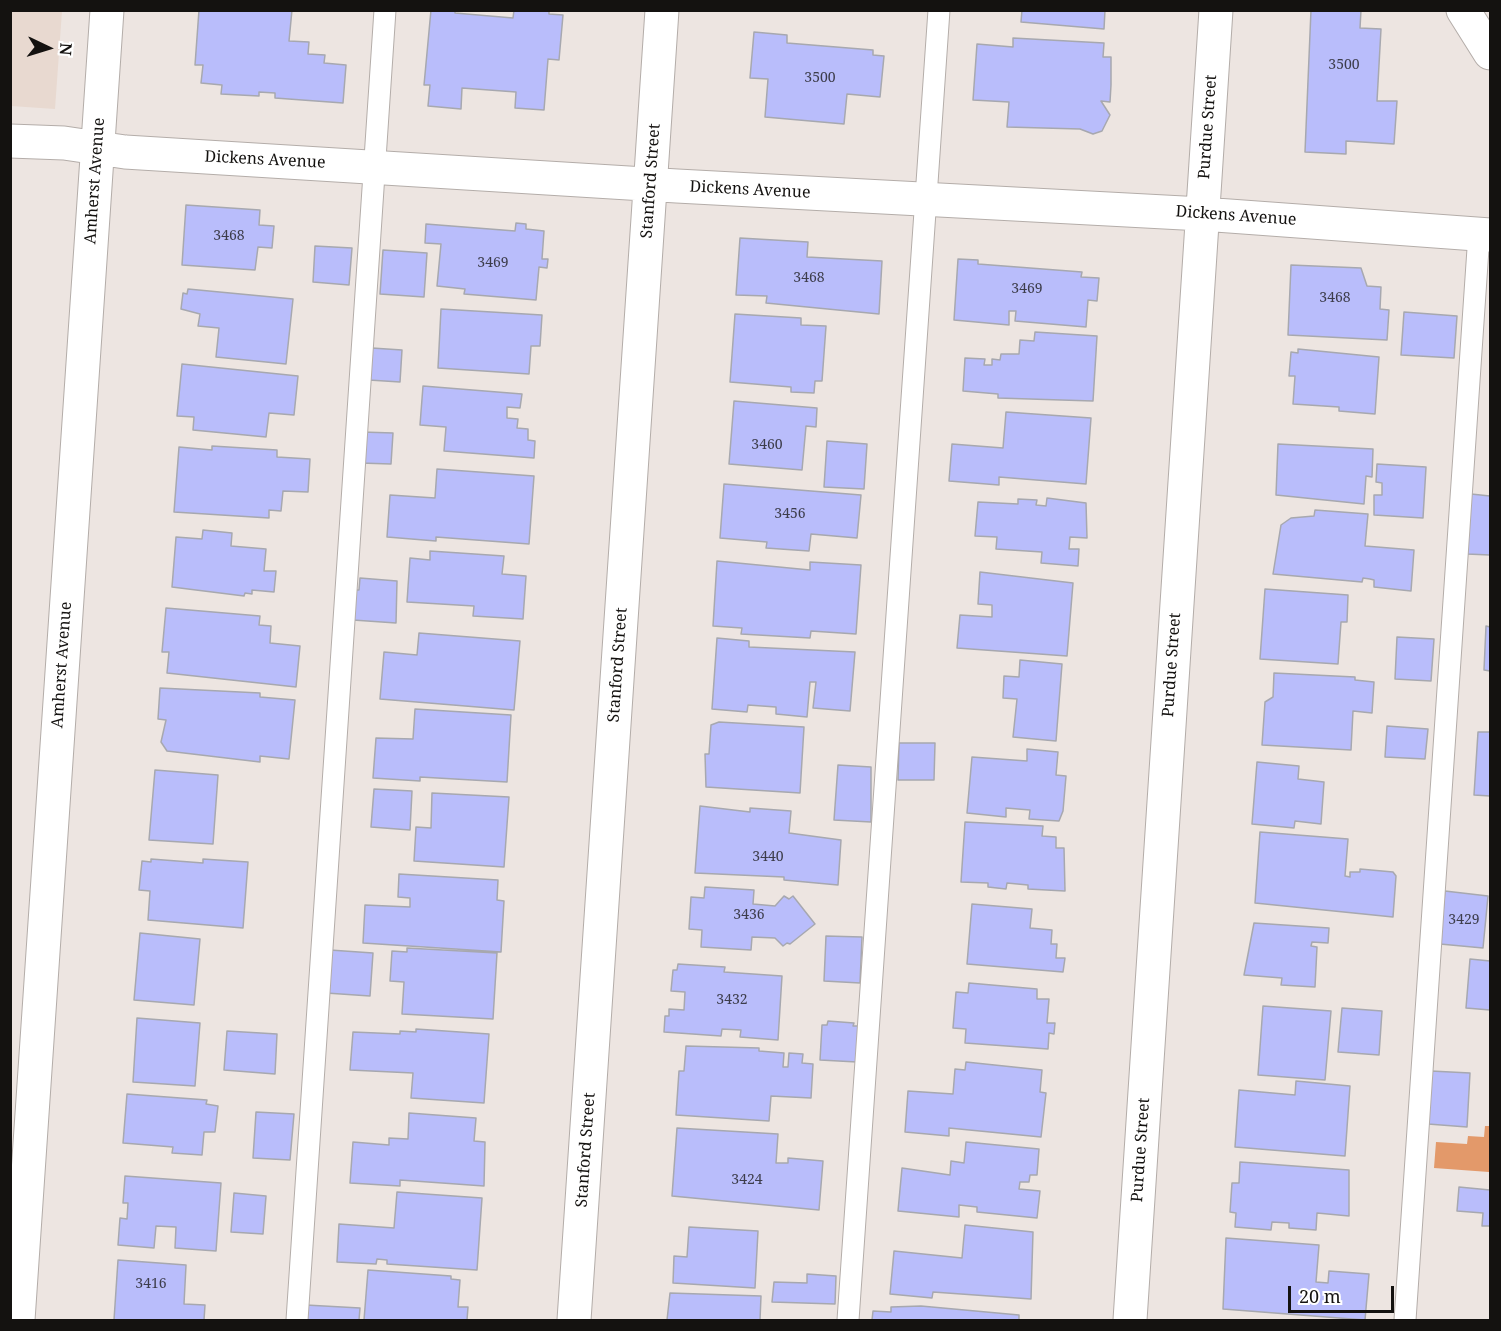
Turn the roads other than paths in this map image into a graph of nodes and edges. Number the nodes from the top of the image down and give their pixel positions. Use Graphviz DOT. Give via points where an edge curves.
graph roads {
  1 [pos="107,10"];
  2 [pos="385,10"];
  3 [pos="662,10"];
  4 [pos="939,10"];
  5 [pos="1216,10"];
  6 [pos="1465,11"];
  7 [pos="1491,53"];
  8 [pos="10,141"];
  9 [pos="97,147"];
  10 [pos="375,167"];
  11 [pos="651,184"];
  12 [pos="926,198"];
  13 [pos="1202,214"];
  14 [pos="1485,234"];
  15 [pos="18,1320"];
  16 [pos="297,1320"];
  17 [pos="574,1320"];
  18 [pos="848,1320"];
  19 [pos="1130,1320"];
  20 [pos="1405,1320"];
  1 -- 9 [label="street, Amherst Avenue"];
  2 -- 10 [label="lane"];
  3 -- 11 [label="street, Stanford Street"];
  4 -- 12 [label="lane"];
  5 -- 13 [label="street, Purdue Street"];
  6 -- 7 [label="street"];
  8 -- 9 [label="street, Dickens Avenue"];
  9 -- 10 [label="street, Dickens Avenue"];
  9 -- 15 [label="street, Amherst Avenue"];
  10 -- 11 [label="street, Dickens Avenue"];
  10 -- 16 [label="lane"];
  11 -- 12 [label="street, Dickens Avenue"];
  11 -- 17 [label="street, Stanford Street"];
  12 -- 13 [label="street, Dickens Avenue"];
  12 -- 18 [label="lane"];
  13 -- 14 [label="street, Dickens Avenue"];
  13 -- 19 [label="street, Purdue Street"];
  14 -- 20 [label="lane"];
}
